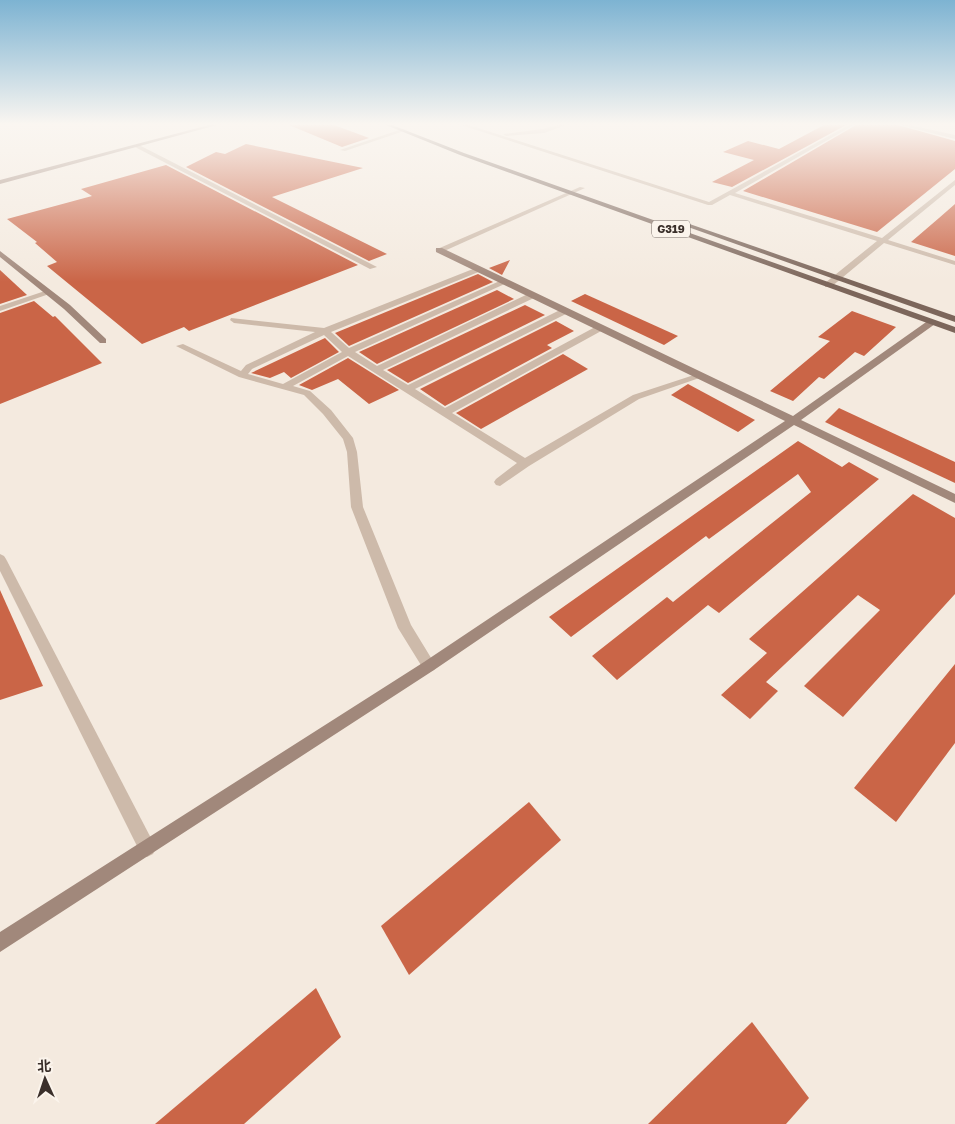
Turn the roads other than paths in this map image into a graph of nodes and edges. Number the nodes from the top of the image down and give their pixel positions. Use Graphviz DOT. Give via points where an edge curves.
graph roads {
  1 [pos="17,177"];
  2 [pos="198,177"];
  3 [pos="528,177"];
  4 [pos="551,177"];
  5 [pos="628,177"];
  6 [pos="757,177"];
  7 [pos="0,182"];
  8 [pos="955,182"];
  9 [pos="582,188"];
  10 [pos="571,193"];
  11 [pos="729,193"];
  12 [pos="655,214"];
  13 [pos="664,217"];
  14 [pos="883,241"];
  15 [pos="0,253"];
  16 [pos="955,263"];
  17 [pos="373,267"];
  18 [pos="478,269"];
  19 [pos="837,278"];
  20 [pos="505,282"];
  21 [pos="828,285"];
  22 [pos="48,292"];
  23 [pos="533,295"];
  24 [pos="0,309"];
  25 [pos="565,311"];
  26 [pos="955,318"];
  27 [pos="234,320"];
  28 [pos="932,322"];
  29 [pos="600,328"];
  30 [pos="955,330"];
  31 [pos="325,331"];
  32 [pos="103,341"];
  33 [pos="180,346"];
  34 [pos="348,352"];
  35 [pos="376,370"];
  36 [pos="242,375"];
  37 [pos="700,376"];
  38 [pos="286,386"];
  39 [pos="408,388"];
  40 [pos="446,412"];
  41 [pos="793,421"];
  42 [pos="525,463"];
  43 [pos="500,482"];
  44 [pos="955,499"];
  45 [pos="0,559"];
  46 [pos="429,666"];
  47 [pos="147,848"];
  48 [pos="0,943"];
  1 -- 7 [label="street"];
  2 -- 17 [label="street"];
  3 -- 10 [label="main road, G319"];
  4 -- 9 [label="main road, G319"];
  5 -- 11 [label="street" via="710,204"];
  6 -- 11 [label="street"];
  8 -- 14 [label="street"];
  9 -- 10 [label="street"];
  9 -- 12 [label="main road, G319"];
  10 -- 18 [label="street" via="439,250"];
  10 -- 21 [label="main road, G319"];
  11 -- 14 [label="street"];
  13 -- 19 [label="main road, G319"];
  14 -- 16 [label="street"];
  14 -- 19 [label="street"];
  15 -- 22 [label="street"];
  18 -- 20 [label="street"];
  18 -- 31 [label="street"];
  19 -- 21 [label="street"];
  19 -- 26 [label="main road, G319"];
  20 -- 23 [label="street"];
  20 -- 34 [label="street"];
  21 -- 28 [label="main road, G319"];
  22 -- 24 [label="street"];
  22 -- 32 [label="street"];
  23 -- 25 [label="street"];
  23 -- 35 [label="street"];
  25 -- 29 [label="street"];
  25 -- 39 [label="street"];
  27 -- 31 [label="street"];
  28 -- 30 [label="main road, G319"];
  28 -- 41 [label="street"];
  29 -- 37 [label="street"];
  29 -- 40 [label="street"];
  31 -- 34 [label="street"];
  31 -- 36 [label="street" via="249,367"];
  33 -- 36 [label="street"];
  34 -- 35 [label="street"];
  34 -- 38 [label="street"];
  35 -- 39 [label="street"];
  36 -- 38 [label="street"];
  37 -- 41 [label="street"];
  37 -- 42 [label="street" via="636,397"];
  38 -- 46 [label="street" via="307,393 348,438 357,508 405,628"];
  39 -- 40 [label="street"];
  40 -- 42 [label="street"];
  41 -- 44 [label="street"];
  41 -- 46 [label="street"];
  42 -- 43 [label="street"];
  45 -- 47 [label="street"];
  46 -- 47 [label="street"];
  47 -- 48 [label="street"];
}
